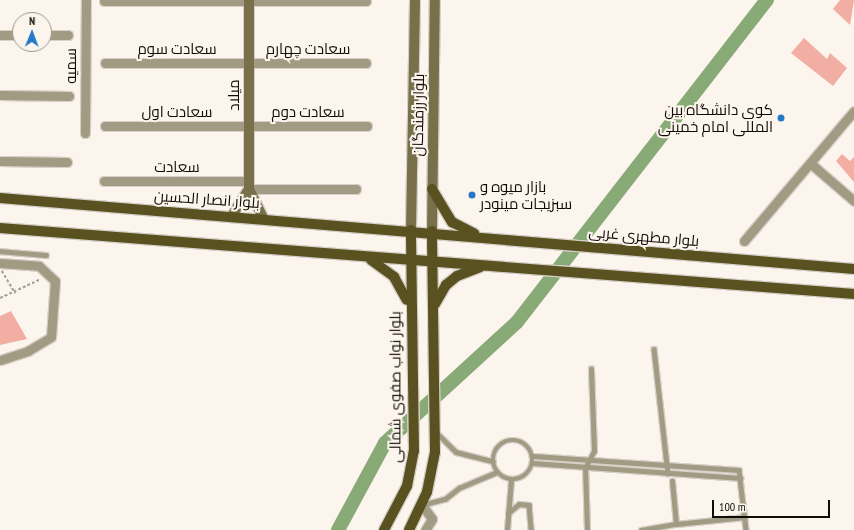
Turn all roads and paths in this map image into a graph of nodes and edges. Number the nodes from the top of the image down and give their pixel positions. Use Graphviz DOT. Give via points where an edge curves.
graph roads {
  1 [pos="86,0"];
  2 [pos="249,0"];
  3 [pos="415,0"];
  4 [pos="435,0"];
  5 [pos="104,1"];
  6 [pos="366,1"];
  7 [pos="0,35"];
  8 [pos="12,35"];
  9 [pos="52,35"];
  10 [pos="68,35"];
  11 [pos="105,63"];
  12 [pos="249,63"];
  13 [pos="366,63"];
  14 [pos="0,95"];
  15 [pos="69,96"];
  16 [pos="854,112"];
  17 [pos="105,126"];
  18 [pos="249,126"];
  19 [pos="367,126"];
  20 [pos="85,133"];
  21 [pos="0,161"];
  22 [pos="67,162"];
  23 [pos="810,163"];
  24 [pos="104,181"];
  25 [pos="249,185"];
  26 [pos="356,189"];
  27 [pos="432,189"];
  28 [pos="0,198"];
  29 [pos="854,201"];
  30 [pos="232,216"];
  31 [pos="263,218"];
  32 [pos="0,228"];
  33 [pos="411,230"];
  34 [pos="432,231"];
  35 [pos="491,238"];
  36 [pos="744,241"];
  37 [pos="0,251"];
  38 [pos="46,255"];
  39 [pos="356,256"];
  40 [pos="410,261"];
  41 [pos="433,262"];
  42 [pos="0,263"];
  43 [pos="484,266"];
  44 [pos="0,268"];
  45 [pos="854,269"];
  46 [pos="47,274"];
  47 [pos="15,293"];
  48 [pos="854,294"];
  49 [pos="0,298"];
  50 [pos="410,307"];
  51 [pos="433,308"];
  52 [pos="654,348"];
  53 [pos="0,360"];
  54 [pos="591,369"];
  55 [pos="435,430"];
  56 [pos="533,456"];
  57 [pos="592,460"];
  58 [pos="493,461"];
  59 [pos="533,463"];
  60 [pos="668,465"];
  61 [pos="585,468"];
  62 [pos="497,472"];
  63 [pos="668,473"];
  64 [pos="740,478"];
  65 [pos="511,480"];
  66 [pos="672,481"];
  67 [pos="422,505"];
  68 [pos="508,513"];
  69 [pos="745,517"];
  70 [pos="676,524"];
  71 [pos="384,530"];
  72 [pos="409,530"];
  73 [pos="425,530"];
  74 [pos="507,530"];
  75 [pos="531,530"];
  76 [pos="587,530"];
  77 [pos="641,530"];
  78 [pos="746,530"];
  1 -- 20 [label="street, سمیه"];
  2 -- 5 [label="street"];
  2 -- 6 [label="street"];
  2 -- 12 [label="main road, میلاد"];
  3 -- 33 [label="main road, بلوار رزمندگان"];
  4 -- 27 [label="main road, بلوار رزمندگان"];
  7 -- 8 [label="street"];
  9 -- 10 [label="street"];
  11 -- 12 [label="street, سعادت سوم"];
  12 -- 13 [label="street, سعادت چهارم"];
  12 -- 18 [label="main road, میلاد"];
  14 -- 15 [label="street"];
  16 -- 23 [label="street"];
  17 -- 18 [label="street, سعادت اول"];
  18 -- 19 [label="street, سعادت دوم"];
  18 -- 25 [label="main road, میلاد"];
  21 -- 22 [label="street"];
  23 -- 29 [label="street"];
  23 -- 36 [label="street"];
  24 -- 25 [label="street, سعادت"];
  25 -- 26 [label="street, سعادت"];
  25 -- 30 [label="main road"];
  25 -- 31 [label="main road"];
  27 -- 34 [label="main road, بلوار رزمندگان"];
  27 -- 35 [label="main road" via="452,222"];
  28 -- 30 [label="main road, بلوار انصار الحسین"];
  30 -- 31 [label="main road, بلوار انصار الحسین"];
  31 -- 33 [label="main road, بلوار انصار الحسین"];
  32 -- 39 [label="main road"];
  33 -- 34 [label="main road, بلوار انصار الحسین"];
  33 -- 40 [label="main road, بلوار نواب صفوی شمالی"];
  34 -- 35 [label="main road, بلوار مطهری غربی"];
  34 -- 41 [label="main road"];
  35 -- 45 [label="main road, بلوار مطهری غربی"];
  37 -- 38 [label="lane"];
  39 -- 40 [label="main road"];
  39 -- 50 [label="main road" via="382,265 402,286"];
  40 -- 41 [label="main road"];
  40 -- 50 [label="main road, بلوار نواب صفوی شمالی"];
  41 -- 43 [label="main road"];
  41 -- 51 [label="main road"];
  42 -- 46 [label="street" via="38,266"];
  43 -- 48 [label="main road"];
  43 -- 51 [label="main road" via="457,276 446,285"];
  44 -- 47 [label="path"];
  46 -- 47 [label="path"];
  46 -- 53 [label="street" via="55,281 51,337 28,351"];
  47 -- 49 [label="path"];
  50 -- 71 [label="main road, بلوار نواب صفوی شمالی" via="414,430 407,486"];
  51 -- 55 [label="main road"];
  52 -- 60 [label="lane"];
  54 -- 57 [label="lane"];
  55 -- 58 [label="lane" via="456,452"];
  55 -- 67 [label="main road" via="432,472"];
  56 -- 57 [label="lane"];
  56 -- 58 [label="lane" via="526,444 513,440 496,448"];
  56 -- 59 [label="lane"];
  57 -- 60 [label="lane"];
  57 -- 61 [label="lane"];
  58 -- 62 [label="lane"];
  59 -- 61 [label="lane"];
  59 -- 65 [label="lane" via="527,475"];
  60 -- 63 [label="lane"];
  60 -- 64 [label="lane" via="739,470"];
  61 -- 63 [label="lane"];
  61 -- 76 [label="lane"];
  62 -- 65 [label="lane"];
  62 -- 67 [label="lane" via="458,488 445,499"];
  63 -- 64 [label="lane"];
  64 -- 69 [label="lane"];
  65 -- 68 [label="lane"];
  66 -- 70 [label="lane"];
  67 -- 72 [label="main road"];
  67 -- 73 [label="street" via="432,519"];
  68 -- 74 [label="lane"];
  68 -- 75 [label="lane" via="519,504 529,505"];
  69 -- 70 [label="lane"];
  69 -- 78 [label="lane"];
  70 -- 77 [label="lane"];
}
